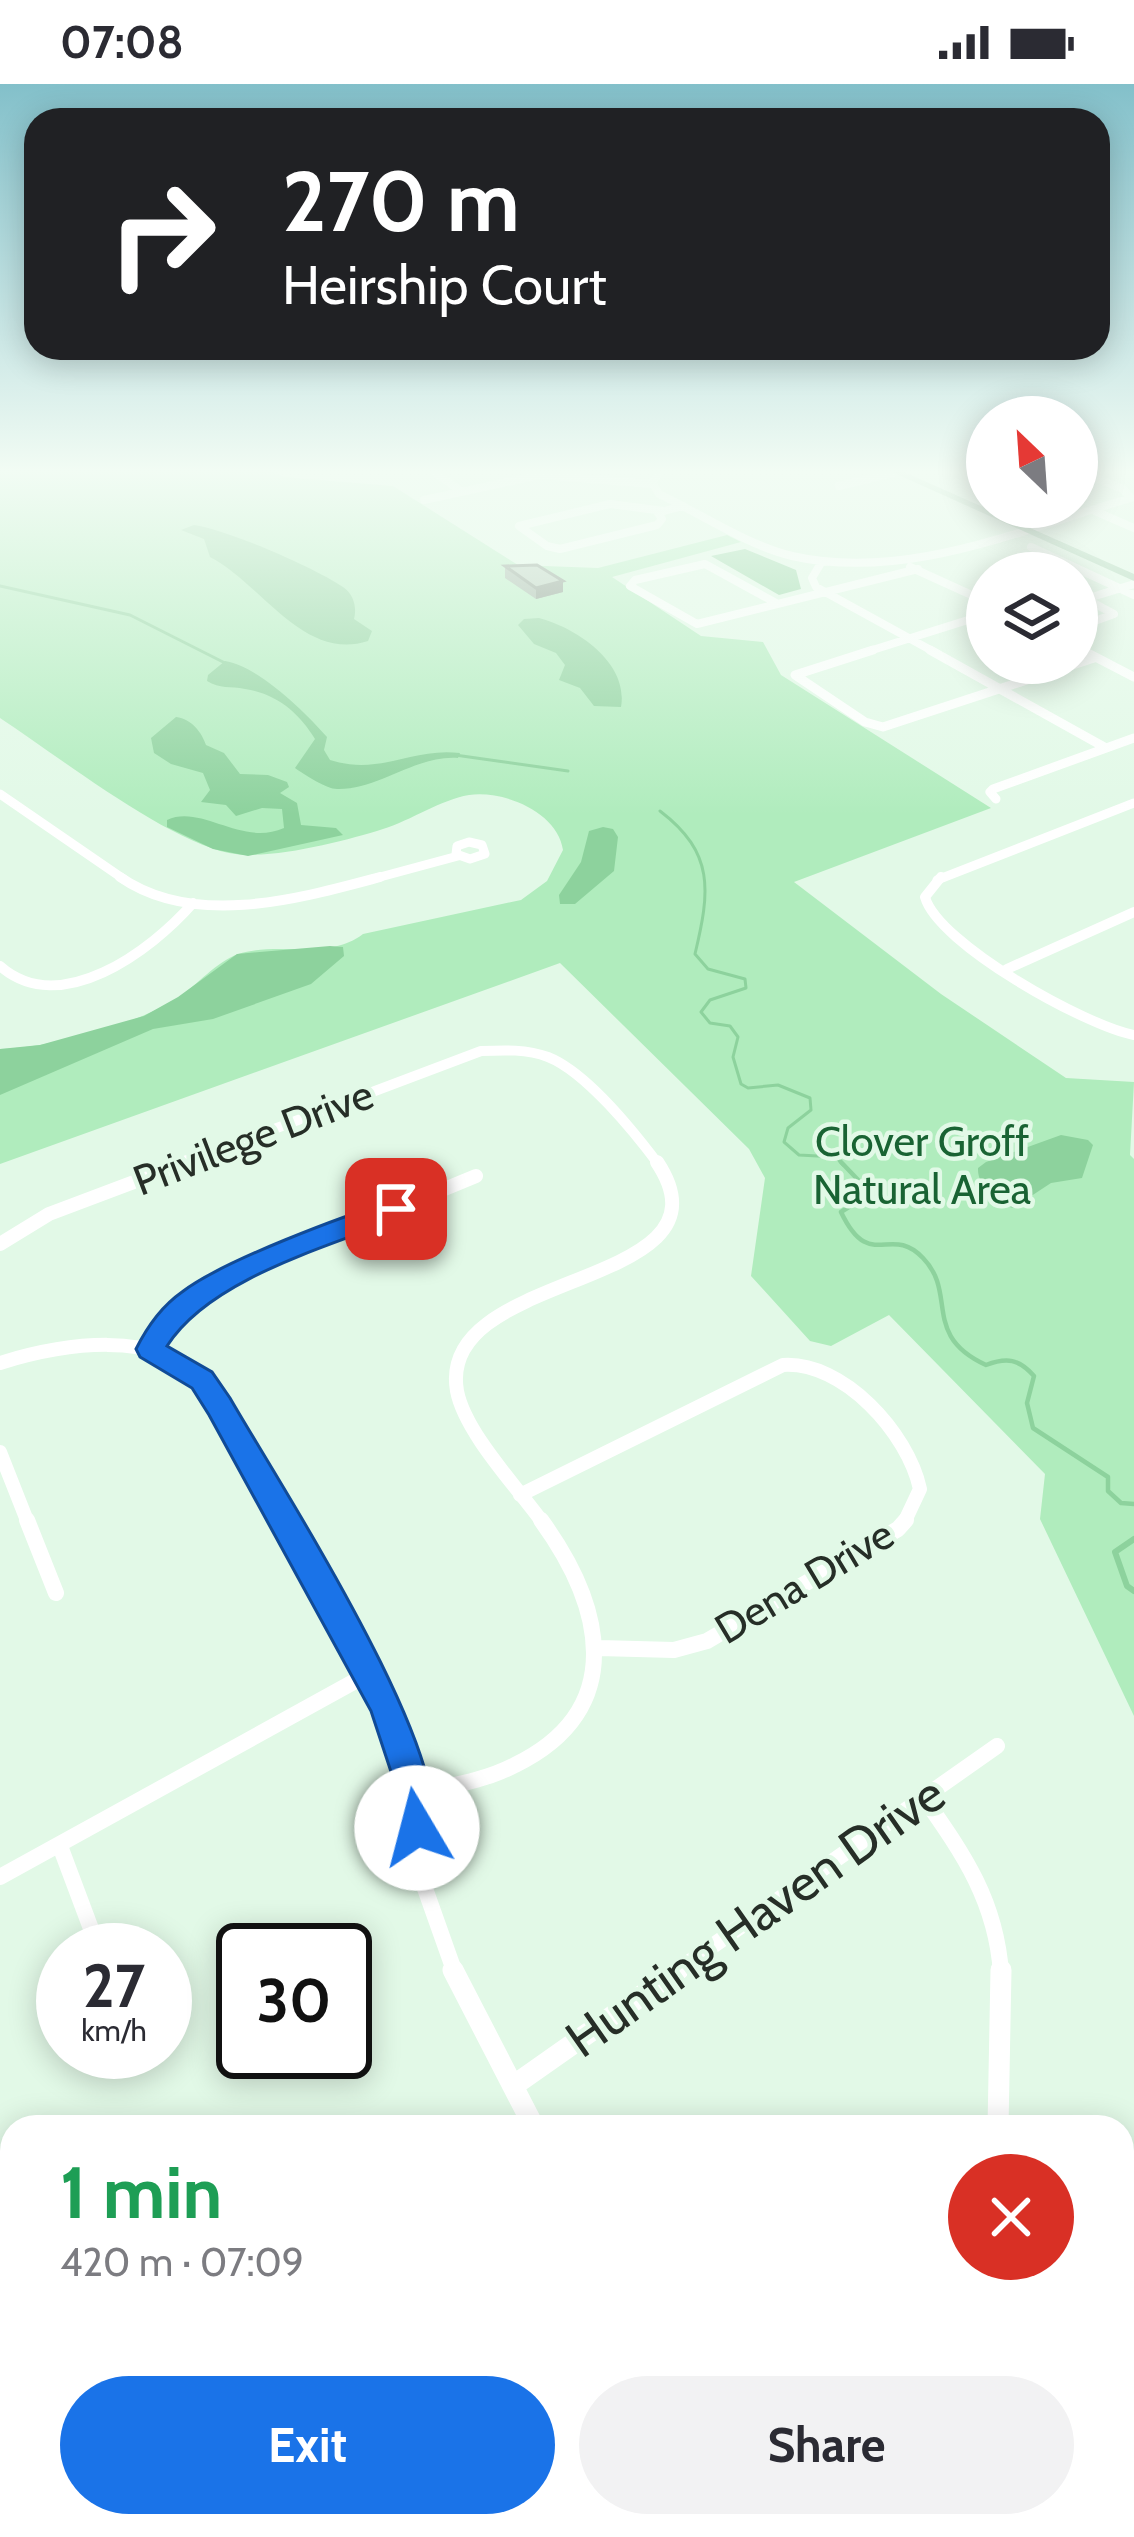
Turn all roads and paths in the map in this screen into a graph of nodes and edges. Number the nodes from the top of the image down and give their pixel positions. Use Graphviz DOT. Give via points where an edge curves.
graph roads {
  1 [pos="631,586"];
  2 [pos="744,586"];
  3 [pos="816,586"];
  4 [pos="838,586"];
  5 [pos="1115,586"];
  6 [pos="1122,586"];
  7 [pos="1119,588"];
  8 [pos="822,591"];
  9 [pos="1098,595"];
  10 [pos="1134,595"];
  11 [pos="776,604"];
  12 [pos="1098,607"];
  13 [pos="966,620"];
  14 [pos="1098,620"];
  15 [pos="907,638"];
  16 [pos="1098,660"];
  17 [pos="1134,677"];
  18 [pos="1014,684"];
  19 [pos="999,689"];
  20 [pos="1134,738"];
  21 [pos="1106,748"];
  22 [pos="0,794"];
  23 [pos="996,800"];
  24 [pos="1134,802"];
  25 [pos="458,856"];
  26 [pos="193,903"];
  27 [pos="1134,912"];
  28 [pos="0,966"];
  29 [pos="1007,969"];
  30 [pos="1134,1035"];
  31 [pos="476,1176"];
  32 [pos="0,1244"];
  33 [pos="150,1349"];
  34 [pos="0,1363"];
  35 [pos="0,1452"];
  36 [pos="520,1495"];
  37 [pos="56,1593"];
  38 [pos="599,1648"];
  39 [pos="368,1673"];
  40 [pos="997,1745"];
  41 [pos="416,1793"];
  42 [pos="924,1798"];
  43 [pos="60,1846"];
  44 [pos="0,1877"];
  45 [pos="89,1923"];
  46 [pos="513,2086"];
  47 [pos="528,2115"];
  48 [pos="998,2115"];
  1 -- 11 [label="street" via="697,624"];
  2 -- 11 [label="street"];
  3 -- 8 [label="street"];
  4 -- 8 [label="street"];
  5 -- 7 [label="street"];
  6 -- 7 [label="street"];
  7 -- 9 [label="street"];
  7 -- 10 [label="street"];
  8 -- 11 [label="street"];
  8 -- 15 [label="street"];
  12 -- 14 [label="street" via="1114,614"];
  13 -- 15 [label="street"];
  15 -- 19 [label="street"];
  15 -- 19 [label="street" via="797,671 797,679 883,727"];
  16 -- 17 [label="street"];
  18 -- 19 [label="street"];
  19 -- 21 [label="street"];
  20 -- 21 [label="street"];
  21 -- 23 [label="street" via="993,788"];
  22 -- 26 [label="street" via="129,884"];
  24 -- 29 [label="street" via="926,887 923,896 940,922"];
  25 -- 26 [label="street" via="291,901"];
  26 -- 28 [label="street" via="164,935 74,982 33,986"];
  27 -- 29 [label="street"];
  29 -- 30 [label="street" via="1086,1023"];
  31 -- 33 [label="street" via="221,1282 193,1298"];
  32 -- 36 [label="street, Privilege Drive" via="49,1214 464,1057 514,1049 548,1055 574,1072 660,1166 673,1192 670,1220 650,1245 505,1311 460,1356 455,1377 466,1418"];
  33 -- 34 [label="street" via="77,1343"];
  33 -- 39 [label="street" via="202,1380 217,1402"];
  35 -- 37 [label="street"];
  36 -- 38 [label="street" via="586,1597"];
  36 -- 38 [label="street, Dena Drive" via="765,1370 804,1364 847,1388 916,1466 920,1491 898,1529 707,1641 674,1650"];
  38 -- 41 [label="street" via="574,1716 548,1746 517,1768"];
  39 -- 41 [label="street"];
  39 -- 43 [label="street"];
  40 -- 42 [label="street, Hunting Haven Drive"];
  41 -- 46 [label="street" via="434,1923"];
  42 -- 46 [label="street, Hunting Haven Drive"];
  42 -- 48 [label="street" via="989,1902 1001,1969"];
  43 -- 44 [label="street"];
  43 -- 45 [label="street"];
  46 -- 47 [label="street"];
}
